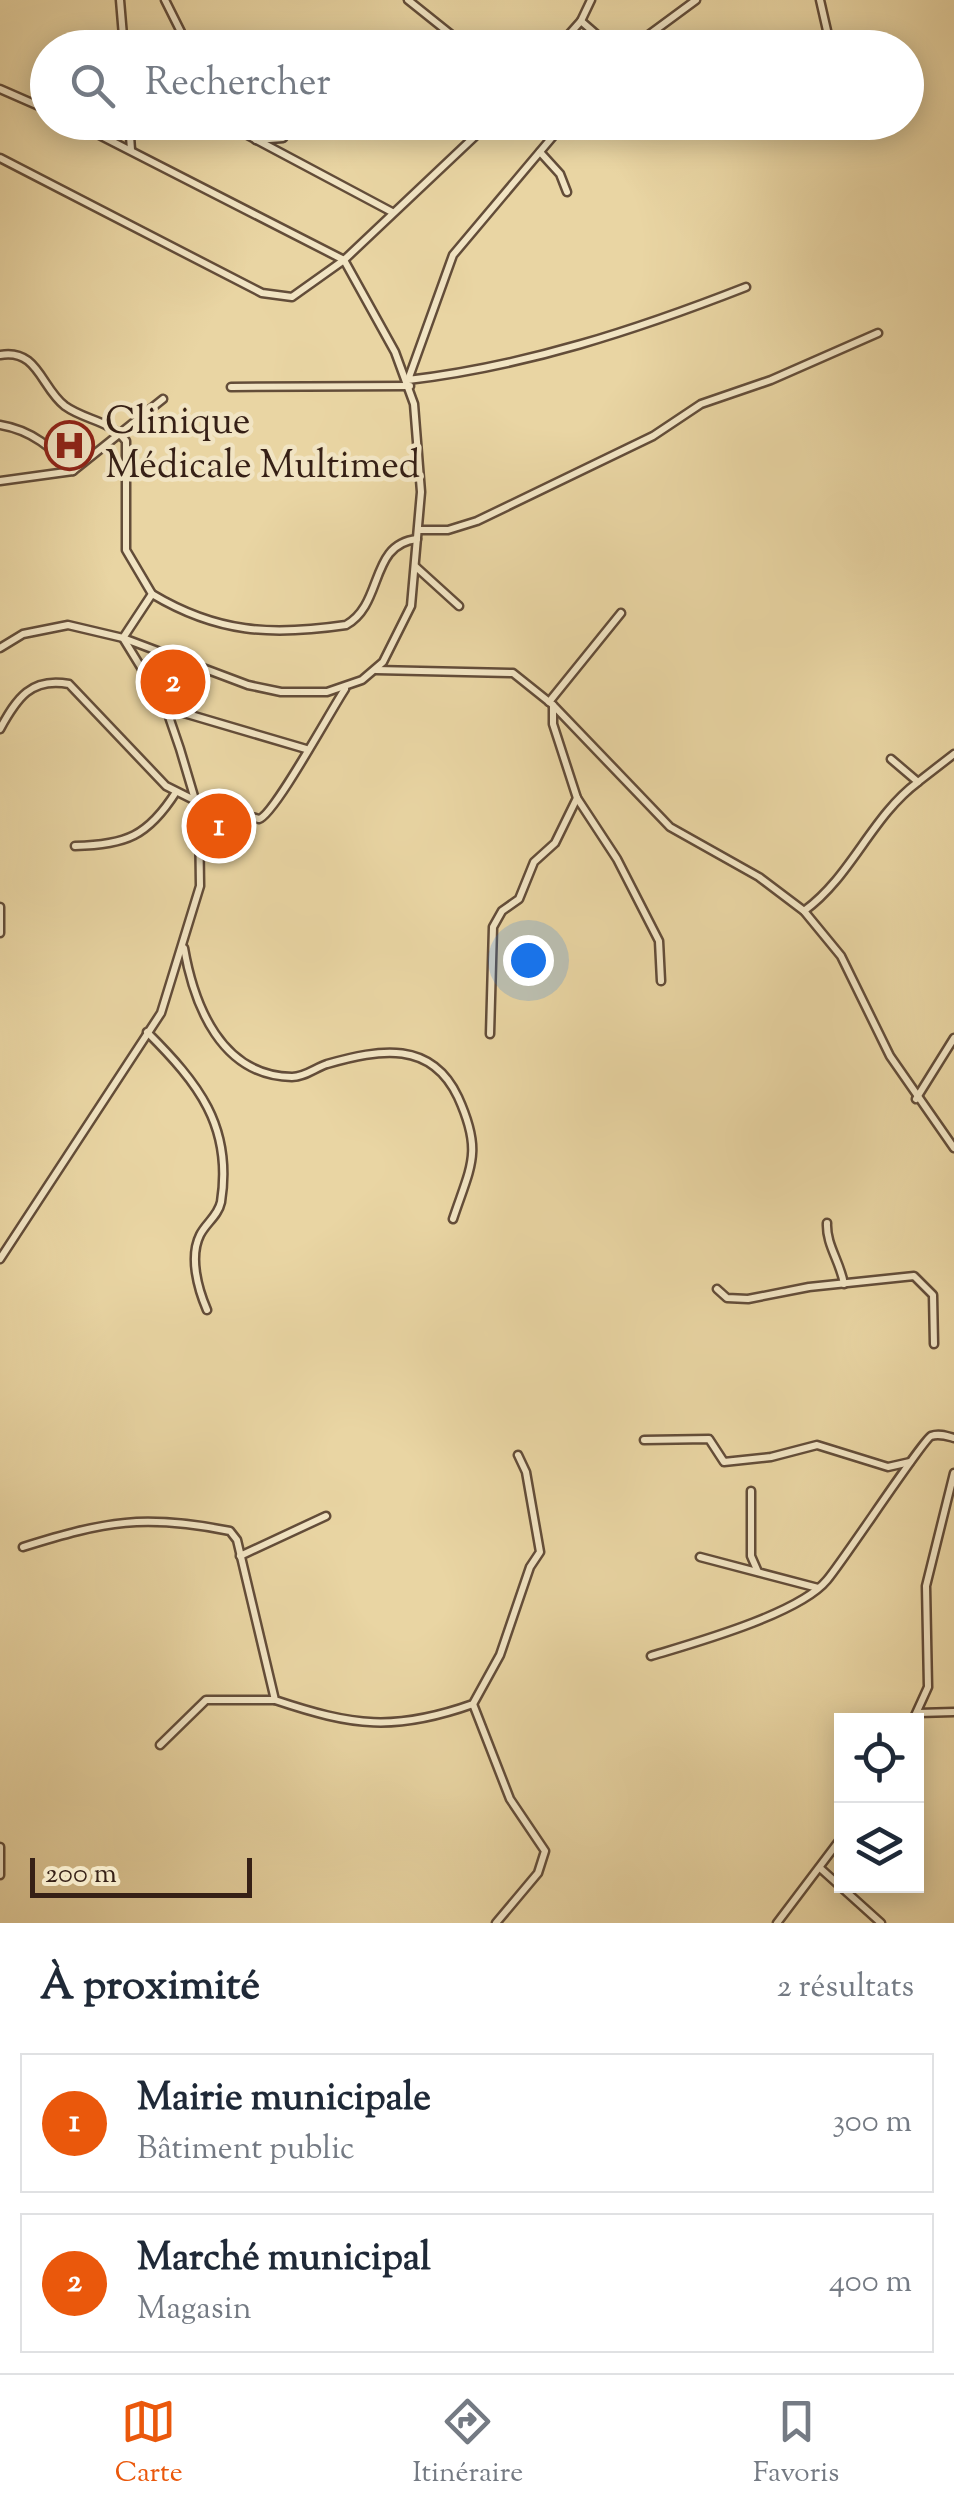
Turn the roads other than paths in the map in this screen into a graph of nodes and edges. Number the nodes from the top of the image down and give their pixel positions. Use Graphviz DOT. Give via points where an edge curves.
graph roads {
  1 [pos="120,0"];
  2 [pos="166,0"];
  3 [pos="408,0"];
  4 [pos="591,0"];
  5 [pos="696,0"];
  6 [pos="820,0"];
  7 [pos="581,21"];
  8 [pos="122,30"];
  9 [pos="180,30"];
  10 [pos="446,30"];
  11 [pos="573,30"];
  12 [pos="591,30"];
  13 [pos="656,30"];
  14 [pos="827,30"];
  15 [pos="0,90"];
  16 [pos="30,102"];
  17 [pos="111,140"];
  18 [pos="130,140"];
  19 [pos="256,140"];
  20 [pos="470,140"];
  21 [pos="550,140"];
  22 [pos="131,150"];
  23 [pos="540,152"];
  24 [pos="0,158"];
  25 [pos="567,192"];
  26 [pos="392,212"];
  27 [pos="344,260"];
  28 [pos="746,287"];
  29 [pos="878,333"];
  30 [pos="0,354"];
  31 [pos="409,383"];
  32 [pos="230,387"];
  33 [pos="163,399"];
  34 [pos="0,426"];
  35 [pos="120,434"];
  36 [pos="74,471"];
  37 [pos="0,481"];
  38 [pos="418,534"];
  39 [pos="415,566"];
  40 [pos="152,594"];
  41 [pos="459,606"];
  42 [pos="621,613"];
  43 [pos="123,638"];
  44 [pos="0,648"];
  45 [pos="375,670"];
  46 [pos="346,688"];
  47 [pos="551,704"];
  48 [pos="166,708"];
  49 [pos="0,729"];
  50 [pos="306,749"];
  51 [pos="954,754"];
  52 [pos="891,759"];
  53 [pos="918,782"];
  54 [pos="176,792"];
  55 [pos="576,798"];
  56 [pos="196,801"];
  57 [pos="75,846"];
  58 [pos="0,907"];
  59 [pos="804,911"];
  60 [pos="0,933"];
  61 [pos="184,947"];
  62 [pos="661,981"];
  63 [pos="148,1032"];
  64 [pos="490,1034"];
  65 [pos="954,1038"];
  66 [pos="916,1099"];
  67 [pos="954,1148"];
  68 [pos="453,1220"];
  69 [pos="827,1223"];
  70 [pos="0,1259"];
  71 [pos="844,1284"];
  72 [pos="717,1289"];
  73 [pos="207,1310"];
  74 [pos="934,1344"];
  75 [pos="954,1438"];
  76 [pos="644,1440"];
  77 [pos="518,1455"];
  78 [pos="911,1462"];
  79 [pos="954,1473"];
  80 [pos="752,1491"];
  81 [pos="326,1516"];
  82 [pos="23,1547"];
  83 [pos="240,1556"];
  84 [pos="700,1557"];
  85 [pos="758,1573"];
  86 [pos="819,1588"];
  87 [pos="650,1656"];
  88 [pos="275,1700"];
  89 [pos="474,1704"];
  90 [pos="954,1712"];
  91 [pos="917,1713"];
  92 [pos="924,1715"];
  93 [pos="160,1745"];
  94 [pos="0,1847"];
  95 [pos="834,1848"];
  96 [pos="820,1868"];
  97 [pos="0,1876"];
  98 [pos="496,1923"];
  99 [pos="778,1923"];
  100 [pos="881,1923"];
  1 -- 8 [label="street"];
  2 -- 9 [label="street"];
  3 -- 10 [label="street"];
  4 -- 7 [label="street"];
  5 -- 13 [label="street"];
  6 -- 14 [label="street"];
  7 -- 11 [label="street"];
  7 -- 12 [label="street"];
  15 -- 16 [label="street"];
  17 -- 22 [label="street"];
  18 -- 22 [label="street"];
  19 -- 26 [label="street"];
  20 -- 26 [label="street"];
  21 -- 23 [label="street"];
  22 -- 27 [label="street"];
  23 -- 25 [label="street"];
  23 -- 31 [label="street" via="454,255"];
  24 -- 27 [label="street" via="262,294 303,294"];
  26 -- 27 [label="street"];
  27 -- 31 [label="street"];
  28 -- 31 [label="street" via="546,356"];
  29 -- 38 [label="street" via="701,404 653,436 477,520"];
  30 -- 35 [label="street" via="32,363 65,406"];
  31 -- 32 [label="street"];
  31 -- 38 [label="street" via="420,462"];
  33 -- 35 [label="street"];
  34 -- 36 [label="street" via="46,444"];
  35 -- 36 [label="street"];
  35 -- 40 [label="street" via="129,462 126,550"];
  36 -- 37 [label="street"];
  38 -- 39 [label="street"];
  38 -- 40 [label="street" via="386,554 370,602 346,625 221,626"];
  39 -- 41 [label="street"];
  39 -- 45 [label="street" via="406,621"];
  40 -- 43 [label="street"];
  42 -- 47 [label="street"];
  43 -- 44 [label="street" via="47,626"];
  43 -- 46 [label="street" via="248,685 306,694"];
  43 -- 48 [label="street"];
  45 -- 46 [label="street"];
  45 -- 47 [label="street" via="513,672"];
  46 -- 50 [label="street"];
  47 -- 55 [label="street"];
  47 -- 59 [label="street" via="670,827"];
  48 -- 50 [label="street"];
  48 -- 56 [label="street"];
  49 -- 54 [label="street" via="31,686 70,684"];
  50 -- 56 [label="street" via="267,817"];
  51 -- 53 [label="street"];
  52 -- 53 [label="street"];
  53 -- 59 [label="street" via="878,823 836,884"];
  54 -- 56 [label="street"];
  54 -- 57 [label="street" via="140,834"];
  55 -- 62 [label="street" via="648,914 662,954"];
  55 -- 64 [label="street" via="555,843 534,862 519,899 493,927"];
  56 -- 61 [label="street" via="203,864"];
  58 -- 60 [label="street"];
  59 -- 66 [label="street" via="842,956"];
  61 -- 63 [label="street" via="168,998"];
  61 -- 68 [label="street" via="200,1013 223,1044 252,1064 293,1076 404,1053 443,1071 475,1144"];
  63 -- 70 [label="street"];
  63 -- 73 [label="street" via="188,1073 221,1132 220,1204 196,1247"];
  65 -- 66 [label="street"];
  66 -- 67 [label="street"];
  69 -- 71 [label="street" via="826,1241 840,1261"];
  71 -- 72 [label="street" via="748,1298 727,1298"];
  71 -- 74 [label="street" via="906,1276 922,1281 936,1306"];
  75 -- 78 [label="street" via="930,1437"];
  76 -- 78 [label="street" via="709,1439 724,1462 816,1445 888,1467"];
  77 -- 89 [label="street" via="540,1552"];
  78 -- 86 [label="street"];
  79 -- 91 [label="street" via="926,1586 930,1674"];
  80 -- 85 [label="street"];
  81 -- 83 [label="street"];
  82 -- 83 [label="street" via="83,1528 155,1518 230,1531"];
  83 -- 88 [label="street"];
  84 -- 85 [label="street"];
  85 -- 86 [label="street"];
  86 -- 87 [label="street" via="735,1631"];
  88 -- 89 [label="street" via="372,1726 406,1724"];
  88 -- 93 [label="street" via="206,1700"];
  89 -- 98 [label="street" via="510,1799 545,1850 538,1873"];
  90 -- 92 [label="street"];
  94 -- 97 [label="street"];
  95 -- 96 [label="street"];
  96 -- 99 [label="street"];
  96 -- 100 [label="street"];
}
